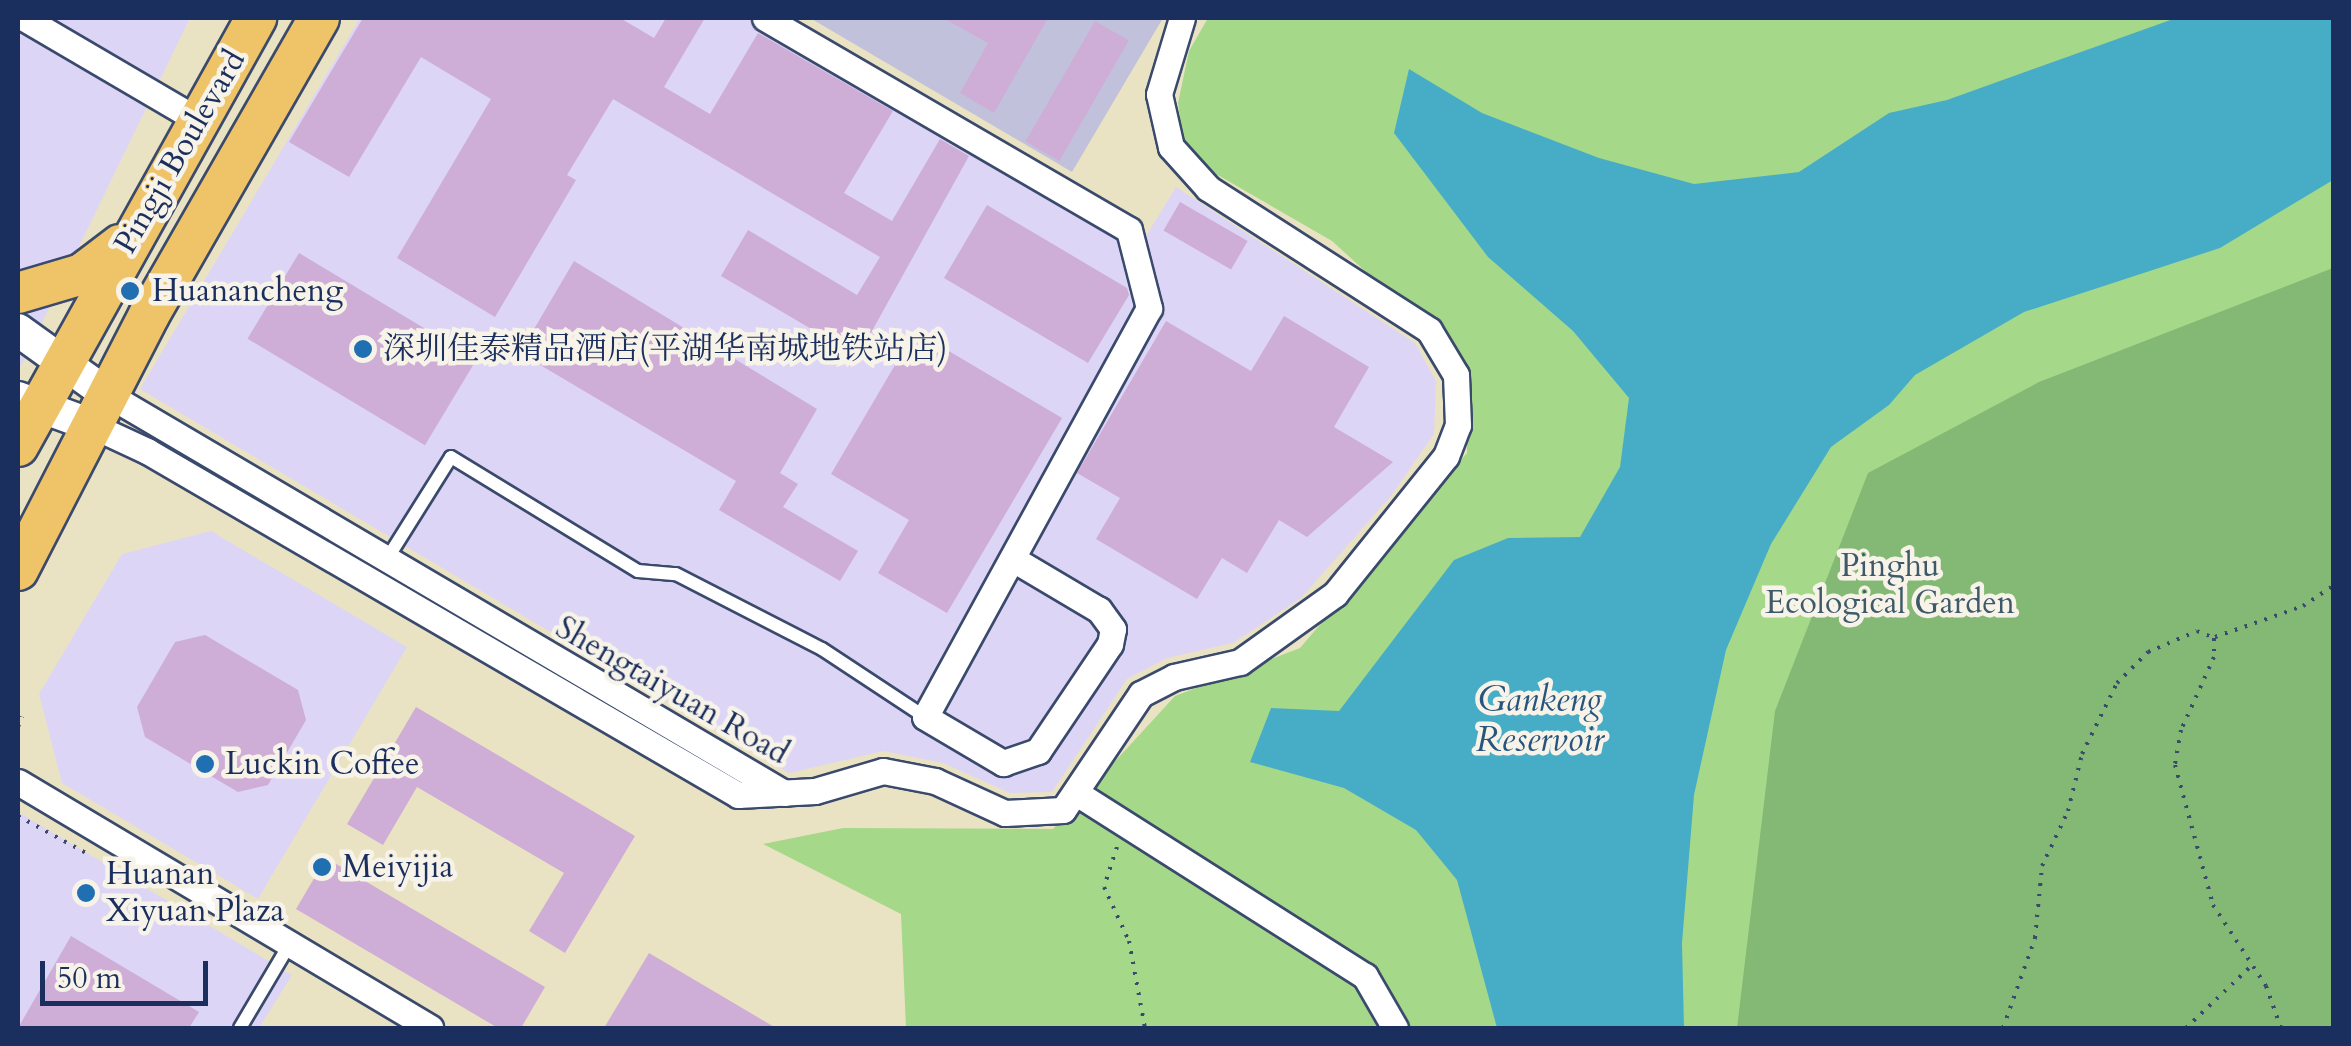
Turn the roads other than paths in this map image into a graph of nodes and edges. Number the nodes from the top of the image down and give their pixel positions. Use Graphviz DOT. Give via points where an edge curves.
graph roads {
  1 [pos="24,18"];
  2 [pos="256,18"];
  3 [pos="319,18"];
  4 [pos="765,18"];
  5 [pos="1182,18"];
  6 [pos="198,120"];
  7 [pos="142,220"];
  8 [pos="18,293"];
  9 [pos="18,330"];
  10 [pos="63,362"];
  11 [pos="28,402"];
  12 [pos="99,410"];
  13 [pos="18,446"];
  14 [pos="1013,558"];
  15 [pos="386,562"];
  16 [pos="18,570"];
  17 [pos="925,717"];
  18 [pos="18,782"];
  19 [pos="784,793"];
  20 [pos="1078,794"];
  21 [pos="289,944"];
  22 [pos="240,1028"];
  23 [pos="430,1028"];
  24 [pos="1395,1028"];
  1 -- 6 [label="street"];
  2 -- 6 [label="main road, Pingji Boulevard"];
  3 -- 12 [label="main road, Pingji Boulevard"];
  4 -- 14 [label="street" via="1130,230 1149,308"];
  5 -- 20 [label="street" via="1159,94 1171,148 1208,188 1429,330 1456,375 1458,425 1446,456 1335,594 1240,662 1174,677 1141,694"];
  6 -- 7 [label="main road, Pingji Boulevard"];
  7 -- 8 [label="main road" via="82,274"];
  7 -- 10 [label="main road, Pingji Boulevard"];
  9 -- 10 [label="street"];
  10 -- 11 [label="main road, Pingji Boulevard"];
  10 -- 12 [label="street"];
  11 -- 12 [label="street"];
  11 -- 13 [label="main road, Pingji Boulevard"];
  12 -- 15 [label="street, Shengtaiyuan Road"];
  12 -- 16 [label="main road, Pingji Boulevard"];
  12 -- 19 [label="street, Shengtaiyuan Road" via="147,451 738,794"];
  14 -- 17 [label="street"];
  14 -- 17 [label="street" via="1099,610 1113,629 1110,644 1038,751 1017,762 1003,763"];
  15 -- 17 [label="lane" via="451,456 638,572 676,574 822,649"];
  15 -- 19 [label="street, Shengtaiyuan Road"];
  18 -- 21 [label="street"];
  19 -- 20 [label="street" via="883,771 936,781 1006,813 1064,810"];
  20 -- 24 [label="street" via="1127,831 1365,976"];
  21 -- 22 [label="lane"];
  21 -- 23 [label="street"];
}
